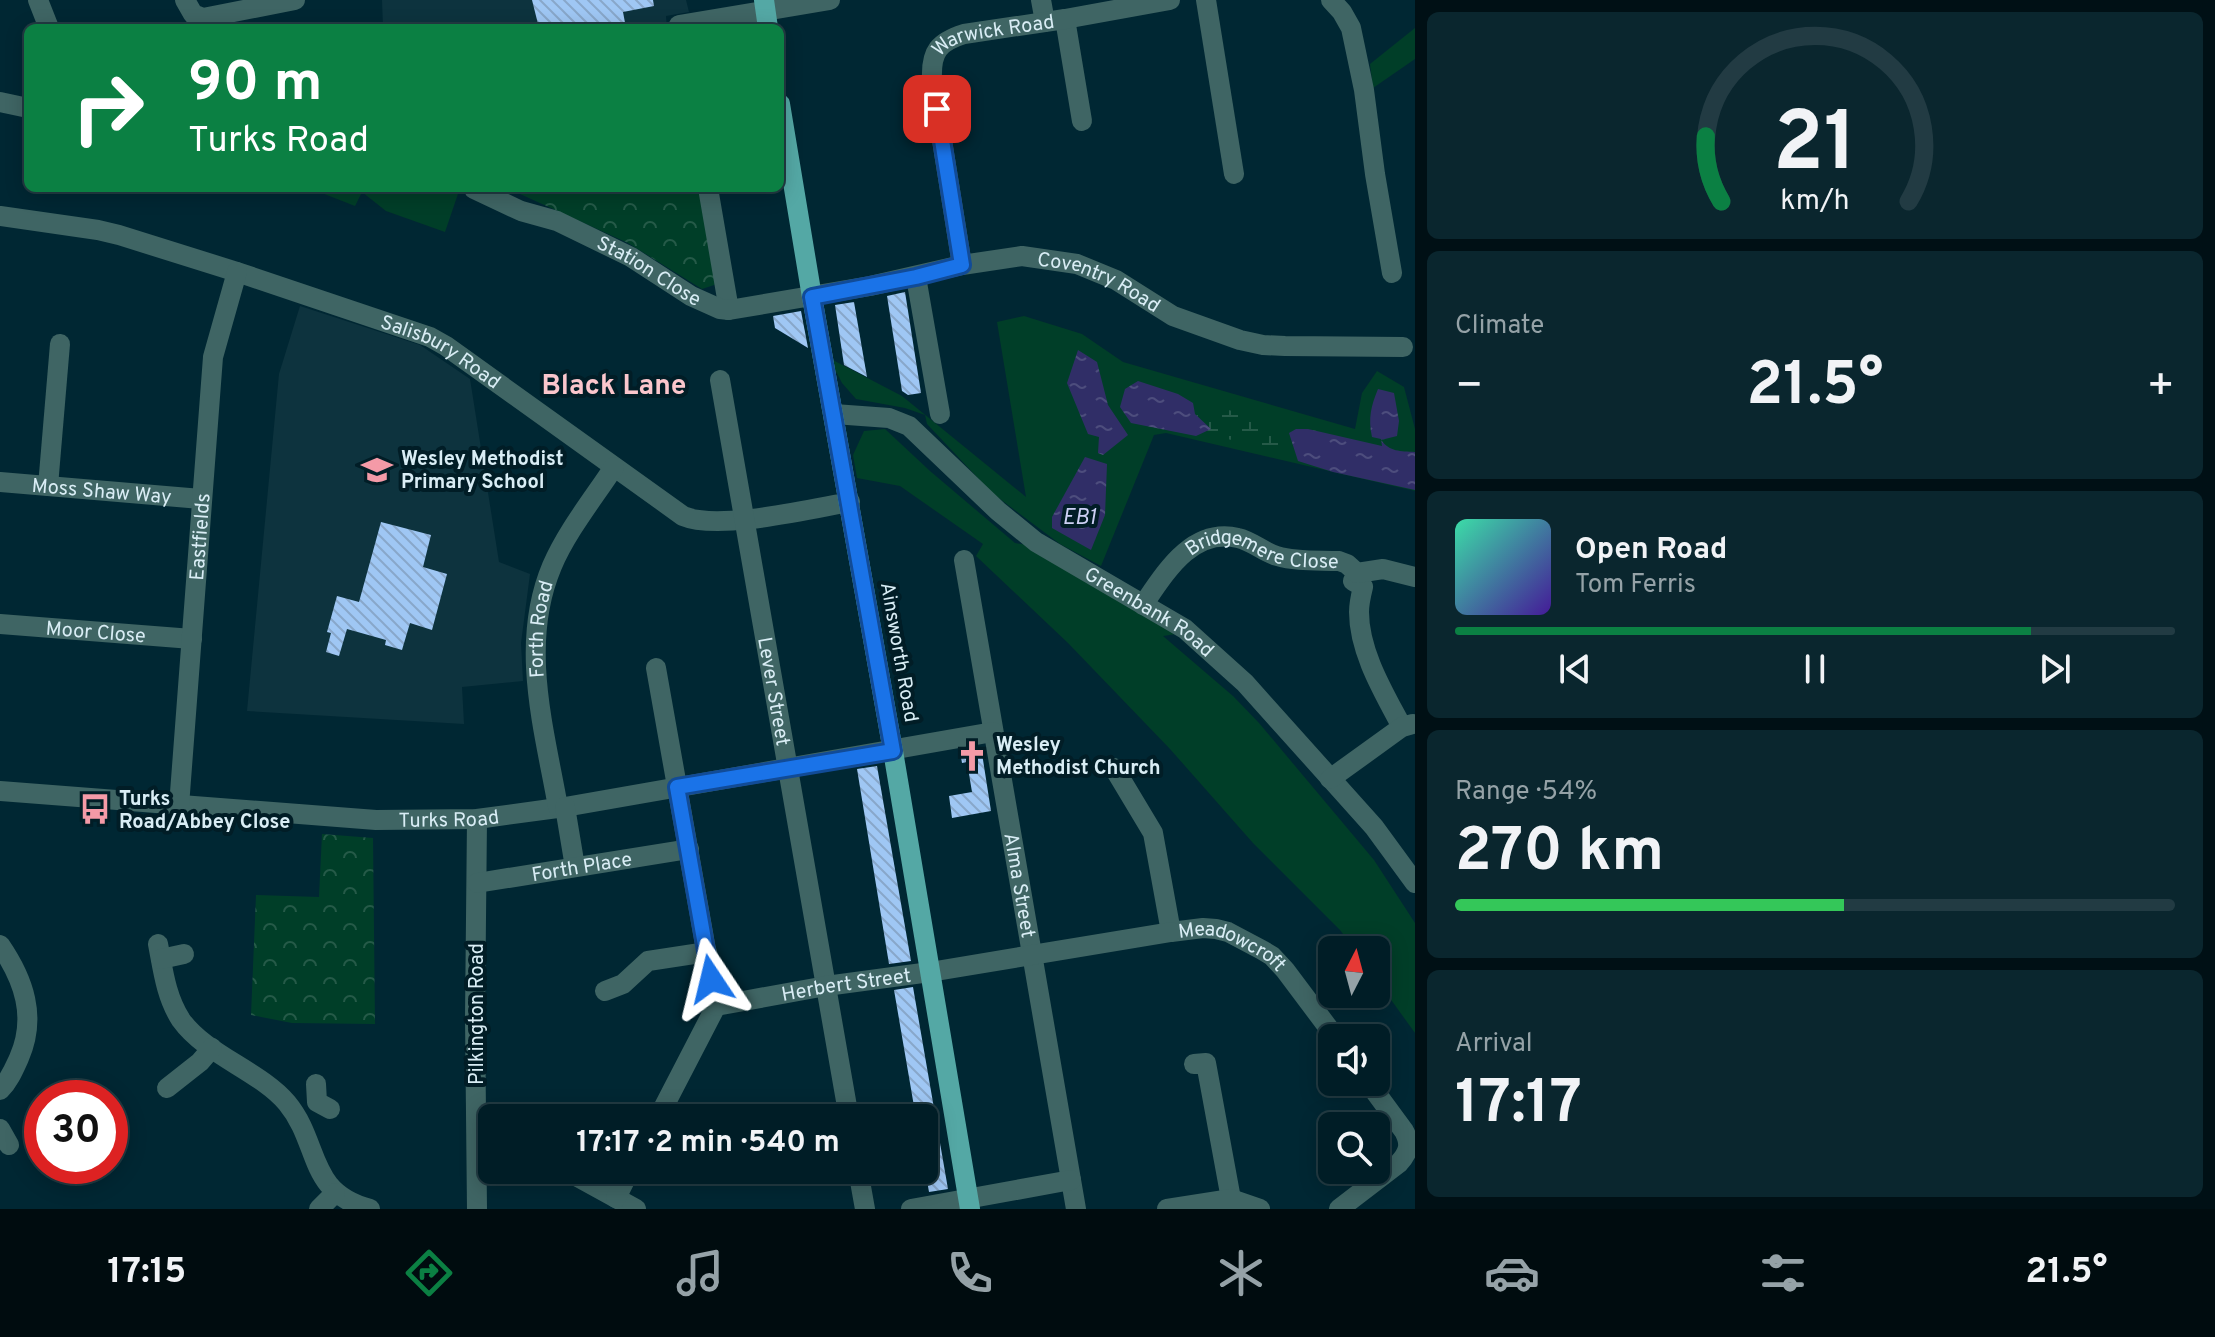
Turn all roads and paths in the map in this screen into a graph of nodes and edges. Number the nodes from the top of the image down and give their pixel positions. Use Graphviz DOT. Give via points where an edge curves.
graph roads {
  1 [pos="38,0"];
  2 [pos="185,0"];
  3 [pos="295,0"];
  4 [pos="830,0"];
  5 [pos="1041,0"];
  6 [pos="1170,0"];
  7 [pos="1206,0"];
  8 [pos="1331,0"];
  9 [pos="766,13"];
  10 [pos="1055,21"];
  11 [pos="47,24"];
  12 [pos="698,24"];
  13 [pos="0,102"];
  14 [pos="24,107"];
  15 [pos="1082,121"];
  16 [pos="784,153"];
  17 [pos="1234,174"];
  18 [pos="709,192"];
  19 [pos="484,200"];
  20 [pos="0,216"];
  21 [pos="962,265"];
  22 [pos="237,272"];
  23 [pos="1392,273"];
  24 [pos="916,277"];
  25 [pos="812,297"];
  26 [pos="729,310"];
  27 [pos="60,343"];
  28 [pos="1403,347"];
  29 [pos="720,380"];
  30 [pos="834,414"];
  31 [pos="940,414"];
  32 [pos="614,467"];
  33 [pos="0,482"];
  34 [pos="48,486"];
  35 [pos="201,499"];
  36 [pos="850,502"];
  37 [pos="744,519"];
  38 [pos="964,560"];
  39 [pos="1415,577"];
  40 [pos="1353,581"];
  41 [pos="1143,605"];
  42 [pos="0,624"];
  43 [pos="192,639"];
  44 [pos="656,668"];
  45 [pos="1408,725"];
  46 [pos="993,732"];
  47 [pos="893,751"];
  48 [pos="1114,767"];
  49 [pos="788,769"];
  50 [pos="1330,779"];
  51 [pos="677,787"];
  52 [pos="0,791"];
  53 [pos="179,806"];
  54 [pos="562,807"];
  55 [pos="477,819"];
  56 [pos="689,849"];
  57 [pos="575,867"];
  58 [pos="477,883"];
  59 [pos="1415,883"];
  60 [pos="1171,932"];
  61 [pos="0,945"];
  62 [pos="707,952"];
  63 [pos="184,954"];
  64 [pos="1032,955"];
  65 [pos="930,972"];
  66 [pos="826,986"];
  67 [pos="605,991"];
  68 [pos="716,1006"];
  69 [pos="1326,1024"];
  70 [pos="212,1048"];
  71 [pos="1194,1064"];
  72 [pos="167,1088"];
  73 [pos="0,1090"];
  74 [pos="1378,1096"];
  75 [pos="321,1098"];
  76 [pos="483,1104"];
  77 [pos="665,1104"];
  78 [pos="847,1104"];
  79 [pos="294,1114"];
  80 [pos="1071,1180"];
  81 [pos="479,1184"];
  82 [pos="590,1184"];
  83 [pos="623,1184"];
  84 [pos="861,1184"];
  85 [pos="335,1193"];
  86 [pos="616,1198"];
  87 [pos="1231,1199"];
  88 [pos="969,1204"];
  89 [pos="319,1209"];
  90 [pos="370,1209"];
  91 [pos="477,1209"];
  92 [pos="636,1209"];
  93 [pos="865,1209"];
  94 [pos="911,1209"];
  95 [pos="1076,1209"];
  96 [pos="1167,1209"];
  97 [pos="1260,1209"];
  98 [pos="1339,1209"];
  1 -- 11 [label="street"];
  2 -- 3 [label="street" via="193,14 203,18"];
  4 -- 9 [label="street"];
  5 -- 10 [label="street"];
  6 -- 10 [label="street, Warwick Road"];
  7 -- 17 [label="street"];
  8 -- 23 [label="street" via="1351,28"];
  9 -- 12 [label="street"];
  10 -- 15 [label="street"];
  10 -- 21 [label="street, Warwick Road" via="964,34 949,39 934,55 932,78"];
  13 -- 14 [label="street"];
  16 -- 25 [label="main road, Ainsworth Road"];
  18 -- 26 [label="street"];
  19 -- 26 [label="street, Station Close" via="557,221 631,257 691,296"];
  20 -- 22 [label="street, Salisbury Road" via="98,230"];
  21 -- 24 [label="street, Coventry Road"];
  21 -- 28 [label="street, Coventry Road" via="1022,256 1077,264 1116,280 1173,316 1240,340 1380,356"];
  22 -- 32 [label="street, Salisbury Road" via="430,337"];
  22 -- 35 [label="street, Eastfields" via="213,357"];
  24 -- 25 [label="street, Coventry Road"];
  24 -- 31 [label="street"];
  25 -- 26 [label="street, Station Close"];
  25 -- 30 [label="main road, Ainsworth Road"];
  27 -- 34 [label="street"];
  29 -- 37 [label="street, Lever Street" via="717,410"];
  30 -- 36 [label="main road, Ainsworth Road"];
  30 -- 41 [label="street, Greenbank Road" via="889,418 909,426 1036,542"];
  32 -- 37 [label="street, Salisbury Road" via="693,521"];
  32 -- 54 [label="street, Forth Road" via="552,564 537,619 537,687"];
  33 -- 34 [label="street, Moss Shaw Way"];
  34 -- 35 [label="street, Moss Shaw Way"];
  35 -- 43 [label="street, Eastfields"];
  36 -- 37 [label="street, Salisbury Road"];
  36 -- 47 [label="main road, Ainsworth Road"];
  37 -- 49 [label="street, Lever Street"];
  38 -- 46 [label="street, Alma Street"];
  39 -- 40 [label="street, Bridgemere Close" via="1383,569"];
  40 -- 41 [label="street, Bridgemere Close" via="1347,564 1339,561 1281,557 1237,538 1207,538 1165,573"];
  40 -- 45 [label="street" via="1363,587 1358,610 1361,636 1378,679"];
  41 -- 50 [label="street, Greenbank Road" via="1185,629 1245,683"];
  42 -- 43 [label="street, Moor Close"];
  43 -- 53 [label="street, Eastfields"];
  44 -- 51 [label="street"];
  45 -- 50 [label="street"];
  46 -- 47 [label="street, Turks Road"];
  46 -- 64 [label="street, Alma Street"];
  47 -- 49 [label="street, Turks Road"];
  47 -- 65 [label="main road, Ainsworth Road"];
  48 -- 60 [label="street, Meadowcroft" via="1153,833"];
  49 -- 51 [label="street, Turks Road"];
  49 -- 66 [label="street, Lever Street"];
  50 -- 59 [label="street, Greenbank Road"];
  51 -- 54 [label="street, Turks Road"];
  51 -- 56 [label="street"];
  52 -- 53 [label="street, Turks Road"];
  53 -- 55 [label="street, Turks Road" via="376,820"];
  54 -- 55 [label="street, Turks Road"];
  54 -- 57 [label="street, Forth Road"];
  55 -- 58 [label="street, Pilkington Road"];
  56 -- 57 [label="street, Forth Place"];
  56 -- 62 [label="street"];
  57 -- 58 [label="street, Forth Place"];
  58 -- 76 [label="street, Pilkington Road"];
  60 -- 64 [label="street, Herbert Street"];
  60 -- 69 [label="street, Meadowcroft" via="1216,929 1272,956"];
  61 -- 73 [label="street" via="24,989 29,1018 22,1051"];
  62 -- 67 [label="street" via="648,961 623,984"];
  62 -- 68 [label="street"];
  63 -- 70 [label="street" via="160,951 168,992 183,1023"];
  64 -- 65 [label="street, Herbert Street"];
  64 -- 80 [label="street, Alma Street"];
  65 -- 66 [label="street, Herbert Street"];
  65 -- 88 [label="main road, Ainsworth Road"];
  66 -- 68 [label="street, Herbert Street"];
  66 -- 78 [label="street, Lever Street"];
  68 -- 77 [label="street"];
  70 -- 72 [label="street" via="191,1076"];
  70 -- 79 [label="street" via="276,1092"];
  71 -- 87 [label="street" via="1206,1063"];
  74 -- 98 [label="street" via="1409,1139 1409,1148 1399,1163"];
  75 -- 79 [label="street"];
  79 -- 85 [label="street" via="318,1169"];
  80 -- 88 [label="street"];
  80 -- 95 [label="street, Alma Street"];
  81 -- 91 [label="street, Pilkington Road"];
  82 -- 86 [label="street"];
  83 -- 86 [label="street"];
  84 -- 93 [label="street"];
  85 -- 89 [label="street"];
  85 -- 90 [label="street"];
  86 -- 92 [label="street"];
  87 -- 96 [label="street"];
  87 -- 97 [label="street"];
  88 -- 94 [label="street"];
}
